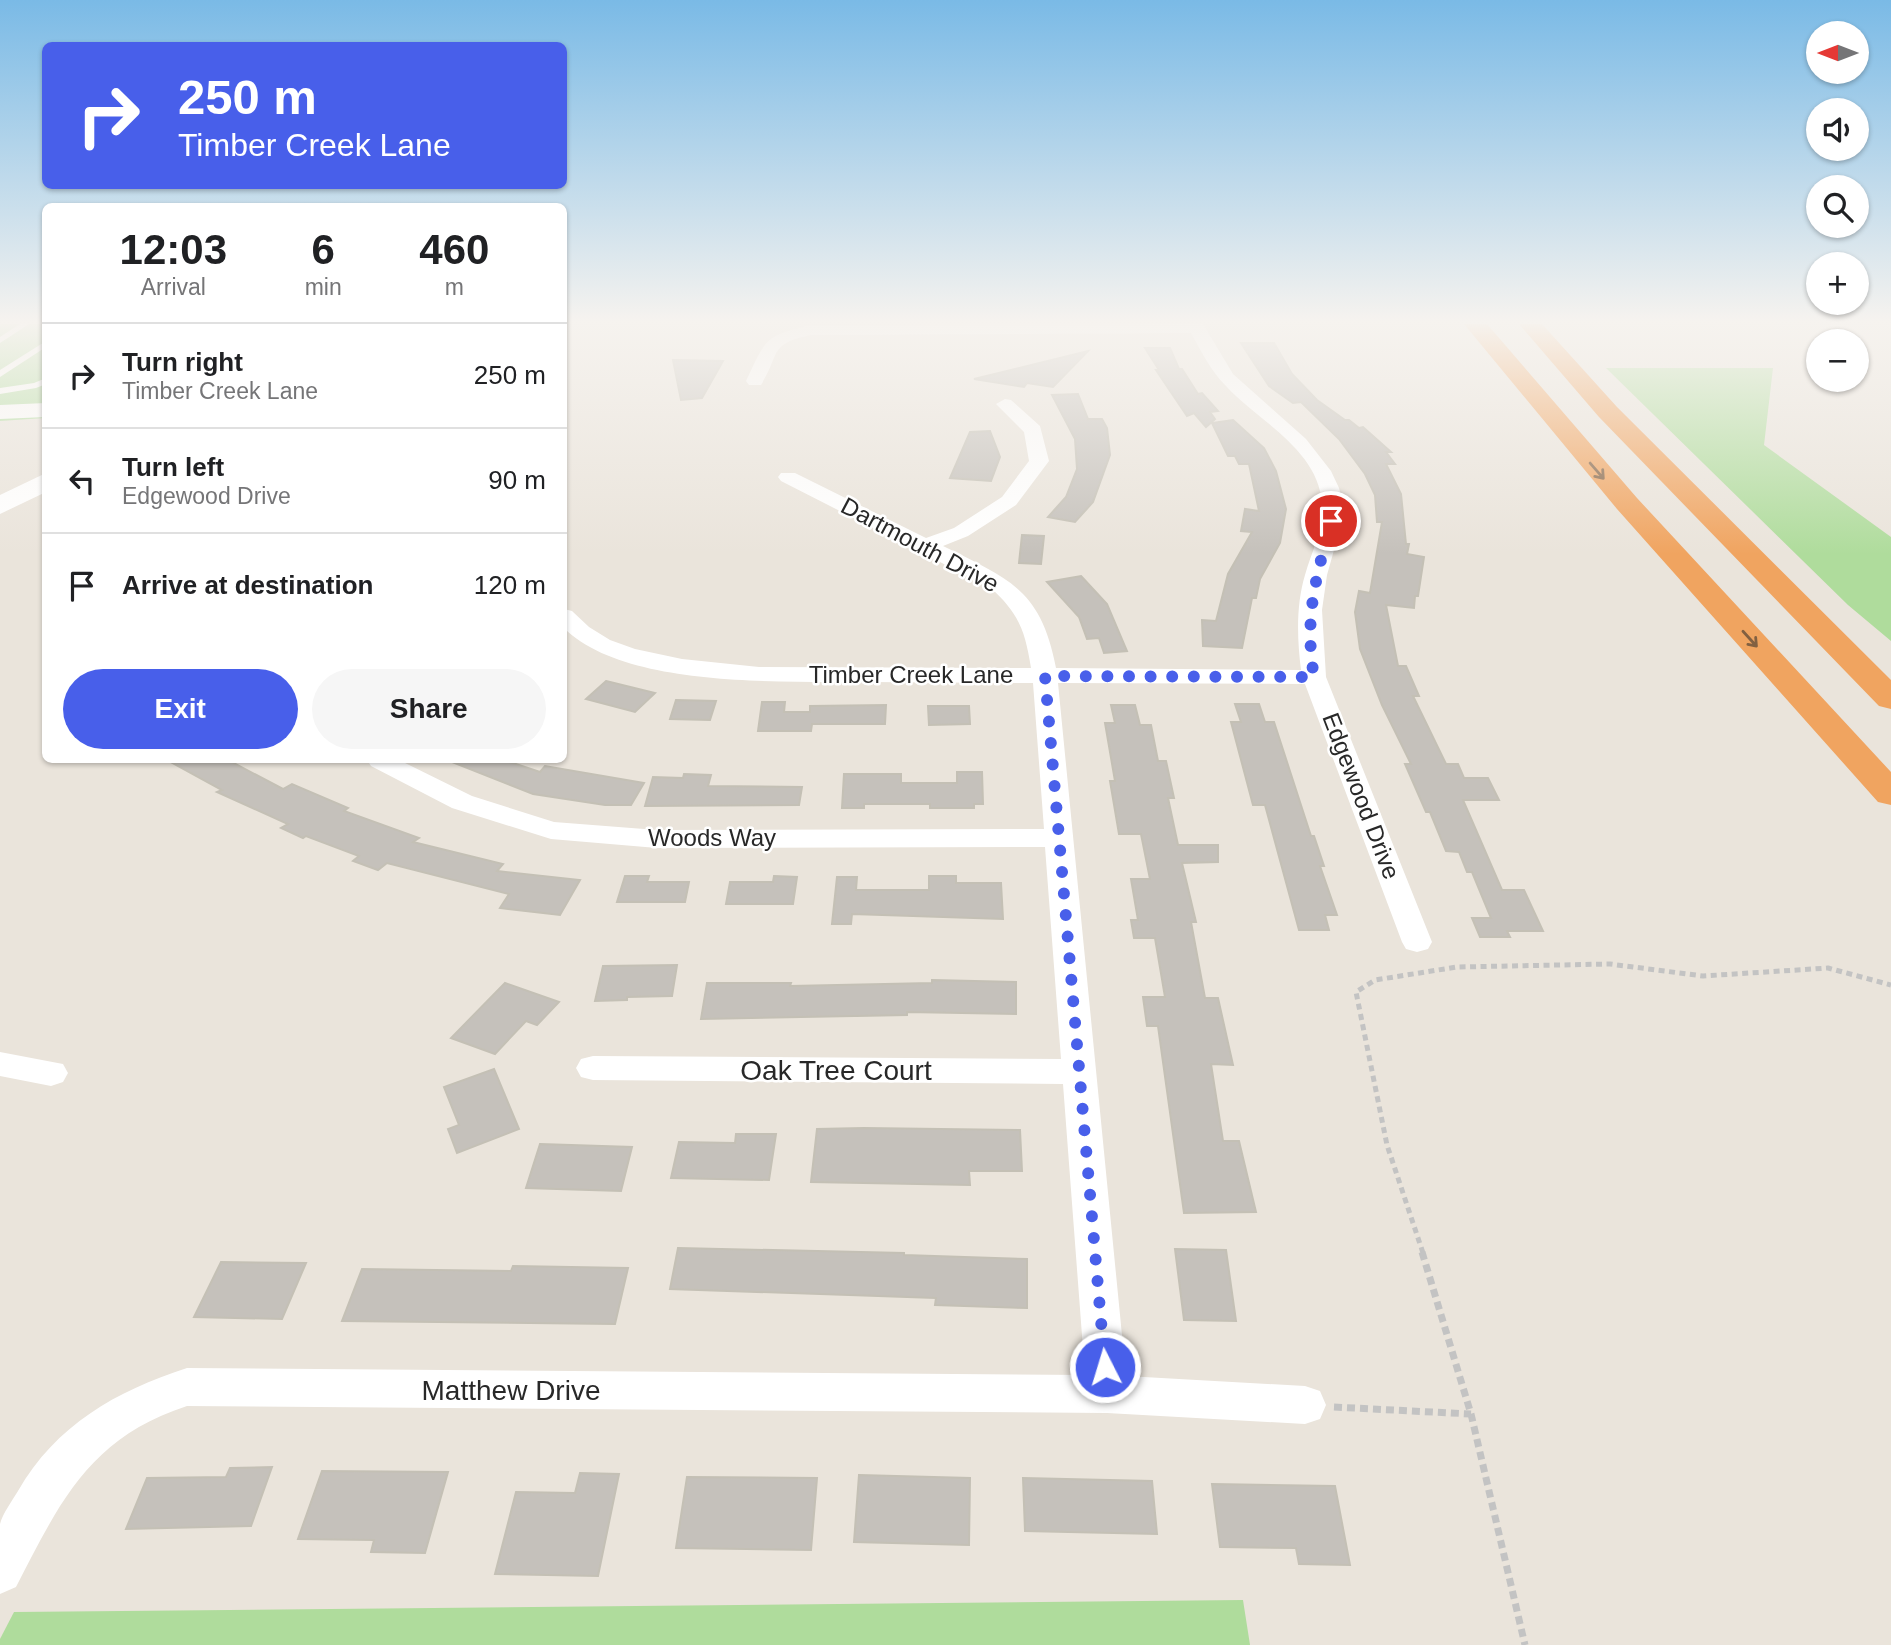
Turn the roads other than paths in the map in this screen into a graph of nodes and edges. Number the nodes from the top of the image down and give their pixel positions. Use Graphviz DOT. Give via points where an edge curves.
graph roads {
  1 [pos="1255,401"];
  2 [pos="1537,401"];
  3 [pos="1599,401"];
  4 [pos="1611,401"];
  5 [pos="1005,404"];
  6 [pos="42,410"];
  7 [pos="0,412"];
  8 [pos="788,477"];
  9 [pos="42,483"];
  10 [pos="0,506"];
  11 [pos="927,545"];
  12 [pos="567,620"];
  13 [pos="1891,667"];
  14 [pos="1045,676"];
  15 [pos="1314,677"];
  16 [pos="1891,699"];
  17 [pos="386,763"];
  18 [pos="1891,794"];
  19 [pos="1059,838"];
  20 [pos="1417,942"];
  21 [pos="0,1064"];
  22 [pos="593,1068"];
  23 [pos="1078,1072"];
  24 [pos="51,1073"];
  25 [pos="1107,1394"];
  26 [pos="1305,1405"];
  27 [pos="0,1571"];
  1 -- 15 [label="street, Edgewood Drive" via="1305,447 1329,488 1333,505 1313,586 1308,642"];
  2 -- 18 [label="highway, one-way"];
  3 -- 16 [label="highway"];
  4 -- 13 [label="highway" via="1809,594"];
  5 -- 11 [label="street" via="1033,430 1039,461 1009,501 961,533"];
  6 -- 7 [label="main road"];
  8 -- 11 [label="street, Dartmouth Drive"];
  9 -- 10 [label="main road"];
  11 -- 14 [label="street, Dartmouth Drive" via="999,583 1020,601 1036,625"];
  12 -- 14 [label="street, Timber Creek Lane" via="619,652 683,669 759,674"];
  14 -- 15 [label="street, Timber Creek Lane"];
  14 -- 19 [label="street, Dartmouth Drive"];
  15 -- 20 [label="street, Edgewood Drive"];
  17 -- 19 [label="street, Woods Way" via="462,802 551,830 657,839"];
  19 -- 23 [label="street, Dartmouth Drive"];
  21 -- 24 [label="street"];
  22 -- 23 [label="street, Oak Tree Court"];
  23 -- 25 [label="street, Dartmouth Drive"];
  25 -- 26 [label="street"];
  25 -- 27 [label="street, Matthew Drive" via="187,1387 156,1396 118,1417 63,1464"];
}
